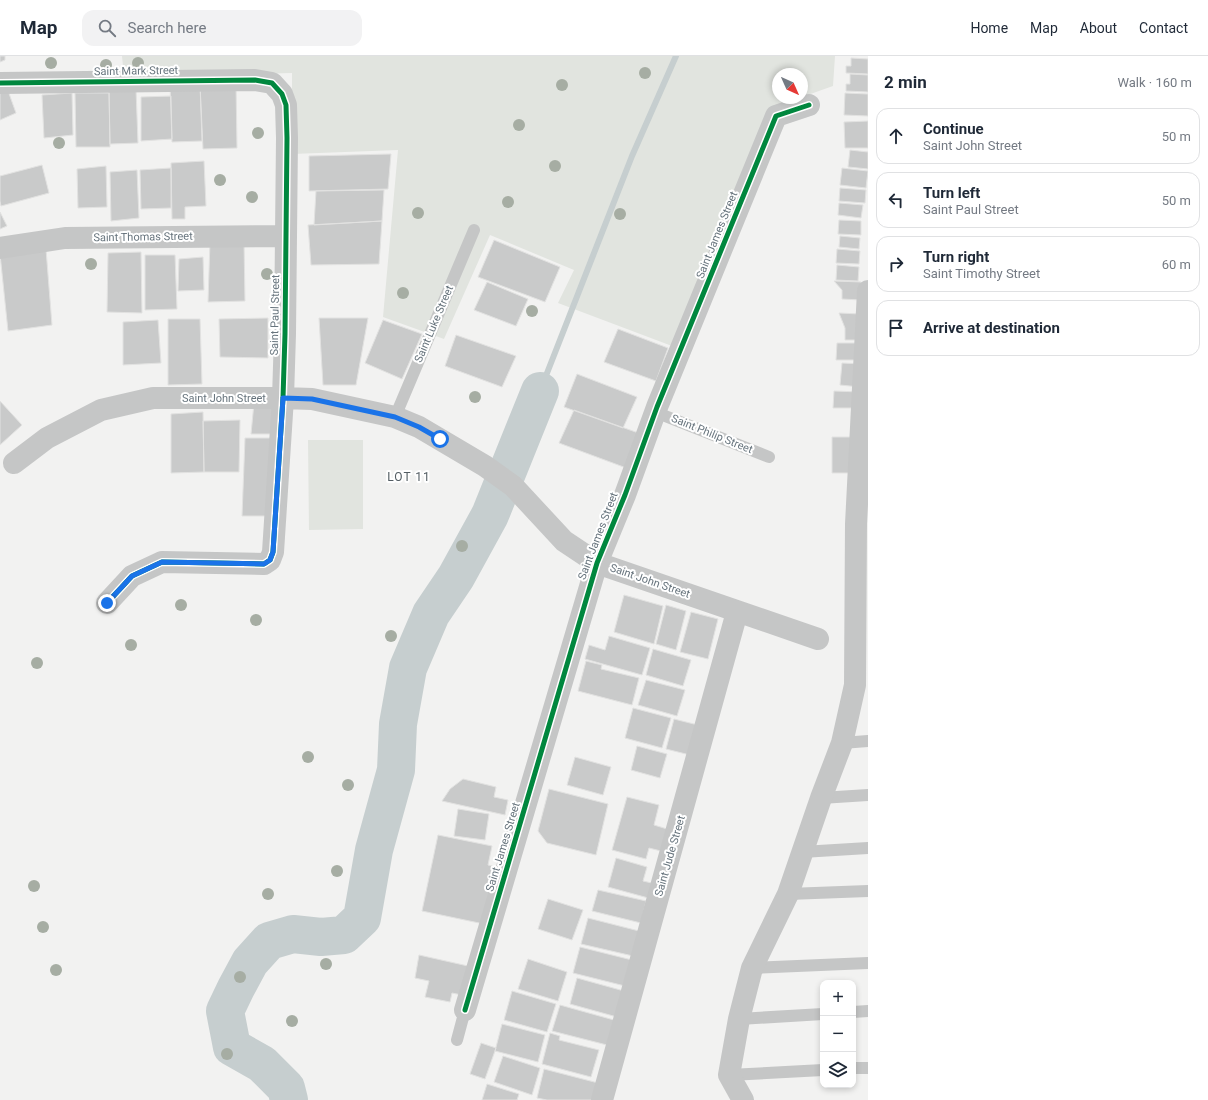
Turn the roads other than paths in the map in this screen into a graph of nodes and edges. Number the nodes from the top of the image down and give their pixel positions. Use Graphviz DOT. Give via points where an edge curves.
graph roads {
  1 [pos="0,83"];
  2 [pos="272,83"];
  3 [pos="809,105"];
  4 [pos="474,230"];
  5 [pos="286,236"];
  6 [pos="0,248"];
  7 [pos="868,291"];
  8 [pos="868,301"];
  9 [pos="866,361"];
  10 [pos="283,398"];
  11 [pos="655,412"];
  12 [pos="865,416"];
  13 [pos="395,417"];
  14 [pos="769,457"];
  15 [pos="14,462"];
  16 [pos="864,469"];
  17 [pos="862,524"];
  18 [pos="597,562"];
  19 [pos="862,577"];
  20 [pos="107,603"];
  21 [pos="737,612"];
  22 [pos="861,633"];
  23 [pos="818,639"];
  24 [pos="861,685"];
  25 [pos="868,741"];
  26 [pos="842,743"];
  27 [pos="868,795"];
  28 [pos="821,798"];
  29 [pos="868,848"];
  30 [pos="802,852"];
  31 [pos="868,891"];
  32 [pos="788,894"];
  33 [pos="868,963"];
  34 [pos="752,968"];
  35 [pos="465,1010"];
  36 [pos="868,1011"];
  37 [pos="856,1012"];
  38 [pos="820,1014"];
  39 [pos="739,1019"];
  40 [pos="457,1040"];
  41 [pos="856,1068"];
  42 [pos="868,1068"];
  43 [pos="820,1070"];
  44 [pos="729,1075"];
  45 [pos="602,1100"];
  46 [pos="743,1100"];
  1 -- 2 [label="street, Saint Mark Street" via="255,80"];
  2 -- 5 [label="street, Saint Paul Street" via="282,94 286,105"];
  3 -- 11 [label="street, Saint James Street" via="776,116"];
  4 -- 13 [label="lane, Saint Luke Street"];
  5 -- 6 [label="street, Saint Thomas Street" via="65,238"];
  5 -- 10 [label="street, Saint Paul Street"];
  7 -- 8 [label="street"];
  8 -- 9 [label="street"];
  9 -- 12 [label="street"];
  10 -- 13 [label="street, Saint John Street" via="312,399"];
  10 -- 15 [label="street, Saint John Street" via="153,398 101,410 47,438"];
  10 -- 20 [label="street, Saint Paul Street" via="273,552 270,560 264,564 162,562 132,576"];
  11 -- 14 [label="lane, Saint Philip Street"];
  11 -- 18 [label="street, Saint James Street"];
  12 -- 16 [label="street"];
  13 -- 18 [label="street, Saint John Street" via="419,427 486,466 513,486 564,541"];
  16 -- 17 [label="street"];
  17 -- 19 [label="street"];
  18 -- 21 [label="street, Saint John Street"];
  18 -- 35 [label="street, Saint James Street"];
  19 -- 22 [label="street"];
  21 -- 23 [label="street, Saint John Street"];
  21 -- 45 [label="street, Saint Jude Street"];
  22 -- 24 [label="street"];
  24 -- 26 [label="street"];
  25 -- 26 [label="lane"];
  26 -- 28 [label="street"];
  27 -- 28 [label="lane"];
  28 -- 30 [label="street"];
  29 -- 30 [label="lane"];
  30 -- 32 [label="street"];
  31 -- 32 [label="lane"];
  32 -- 34 [label="street"];
  33 -- 34 [label="lane"];
  34 -- 39 [label="street"];
  35 -- 40 [label="lane, Saint James Street"];
  36 -- 37 [label="lane"];
  38 -- 39 [label="lane"];
  39 -- 44 [label="street"];
  41 -- 42 [label="lane"];
  43 -- 44 [label="lane"];
  44 -- 46 [label="street"];
}
